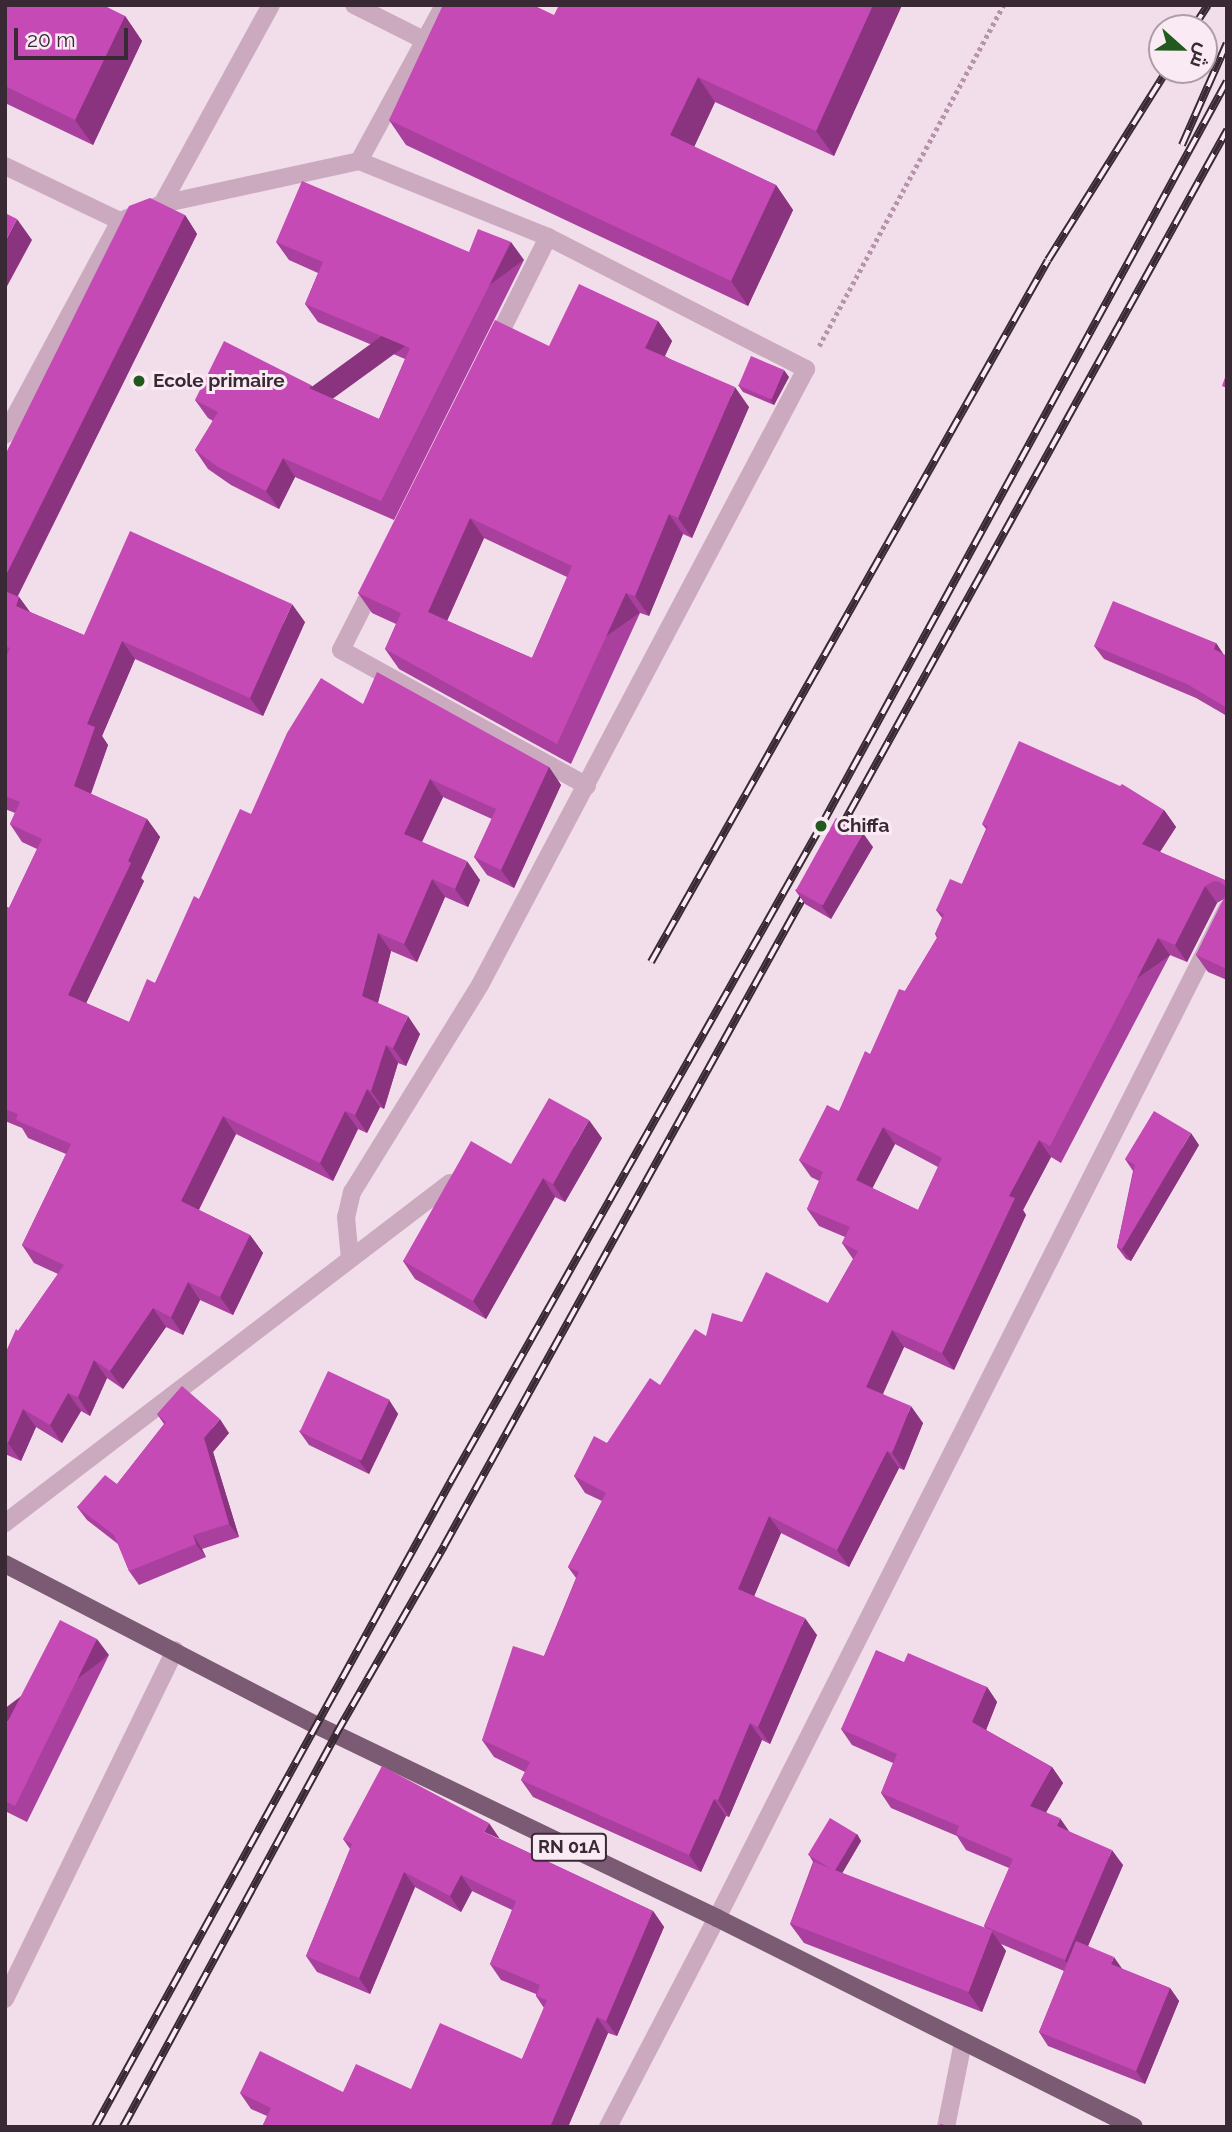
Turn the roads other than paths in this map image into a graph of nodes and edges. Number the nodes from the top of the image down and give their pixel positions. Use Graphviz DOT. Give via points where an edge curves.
graph roads {
  1 [pos="271,5"];
  2 [pos="354,5"];
  3 [pos="444,5"];
  4 [pos="424,40"];
  5 [pos="359,161"];
  6 [pos="5,166"];
  7 [pos="162,204"];
  8 [pos="120,221"];
  9 [pos="548,237"];
  10 [pos="485,362"];
  11 [pos="5,435"];
  12 [pos="385,562"];
  13 [pos="587,786"];
  14 [pos="1227,909"];
  15 [pos="450,1183"];
  16 [pos="350,1259"];
  17 [pos="5,1524"];
  18 [pos="5,1564"];
  19 [pos="175,1650"];
  20 [pos="717,1918"];
  21 [pos="5,1999"];
  22 [pos="963,2042"];
  23 [pos="608,2127"];
  24 [pos="946,2127"];
  25 [pos="1134,2127"];
  1 -- 7 [label="street"];
  2 -- 4 [label="street"];
  3 -- 4 [label="street"];
  4 -- 5 [label="street"];
  5 -- 7 [label="street"];
  5 -- 9 [label="street"];
  6 -- 8 [label="street"];
  7 -- 8 [label="street"];
  8 -- 11 [label="street"];
  9 -- 10 [label="street"];
  9 -- 13 [label="street" via="806,369"];
  12 -- 13 [label="street" via="341,650"];
  13 -- 16 [label="street" via="481,985 352,1192 346,1217"];
  14 -- 20 [label="street"];
  15 -- 16 [label="street"];
  16 -- 17 [label="street"];
  18 -- 19 [label="main road, RN 01A"];
  19 -- 20 [label="main road, RN 01A" via="316,1724"];
  19 -- 21 [label="street"];
  20 -- 22 [label="main road, RN 01A"];
  20 -- 23 [label="street"];
  22 -- 24 [label="street"];
  22 -- 25 [label="main road, RN 01A"];
}
